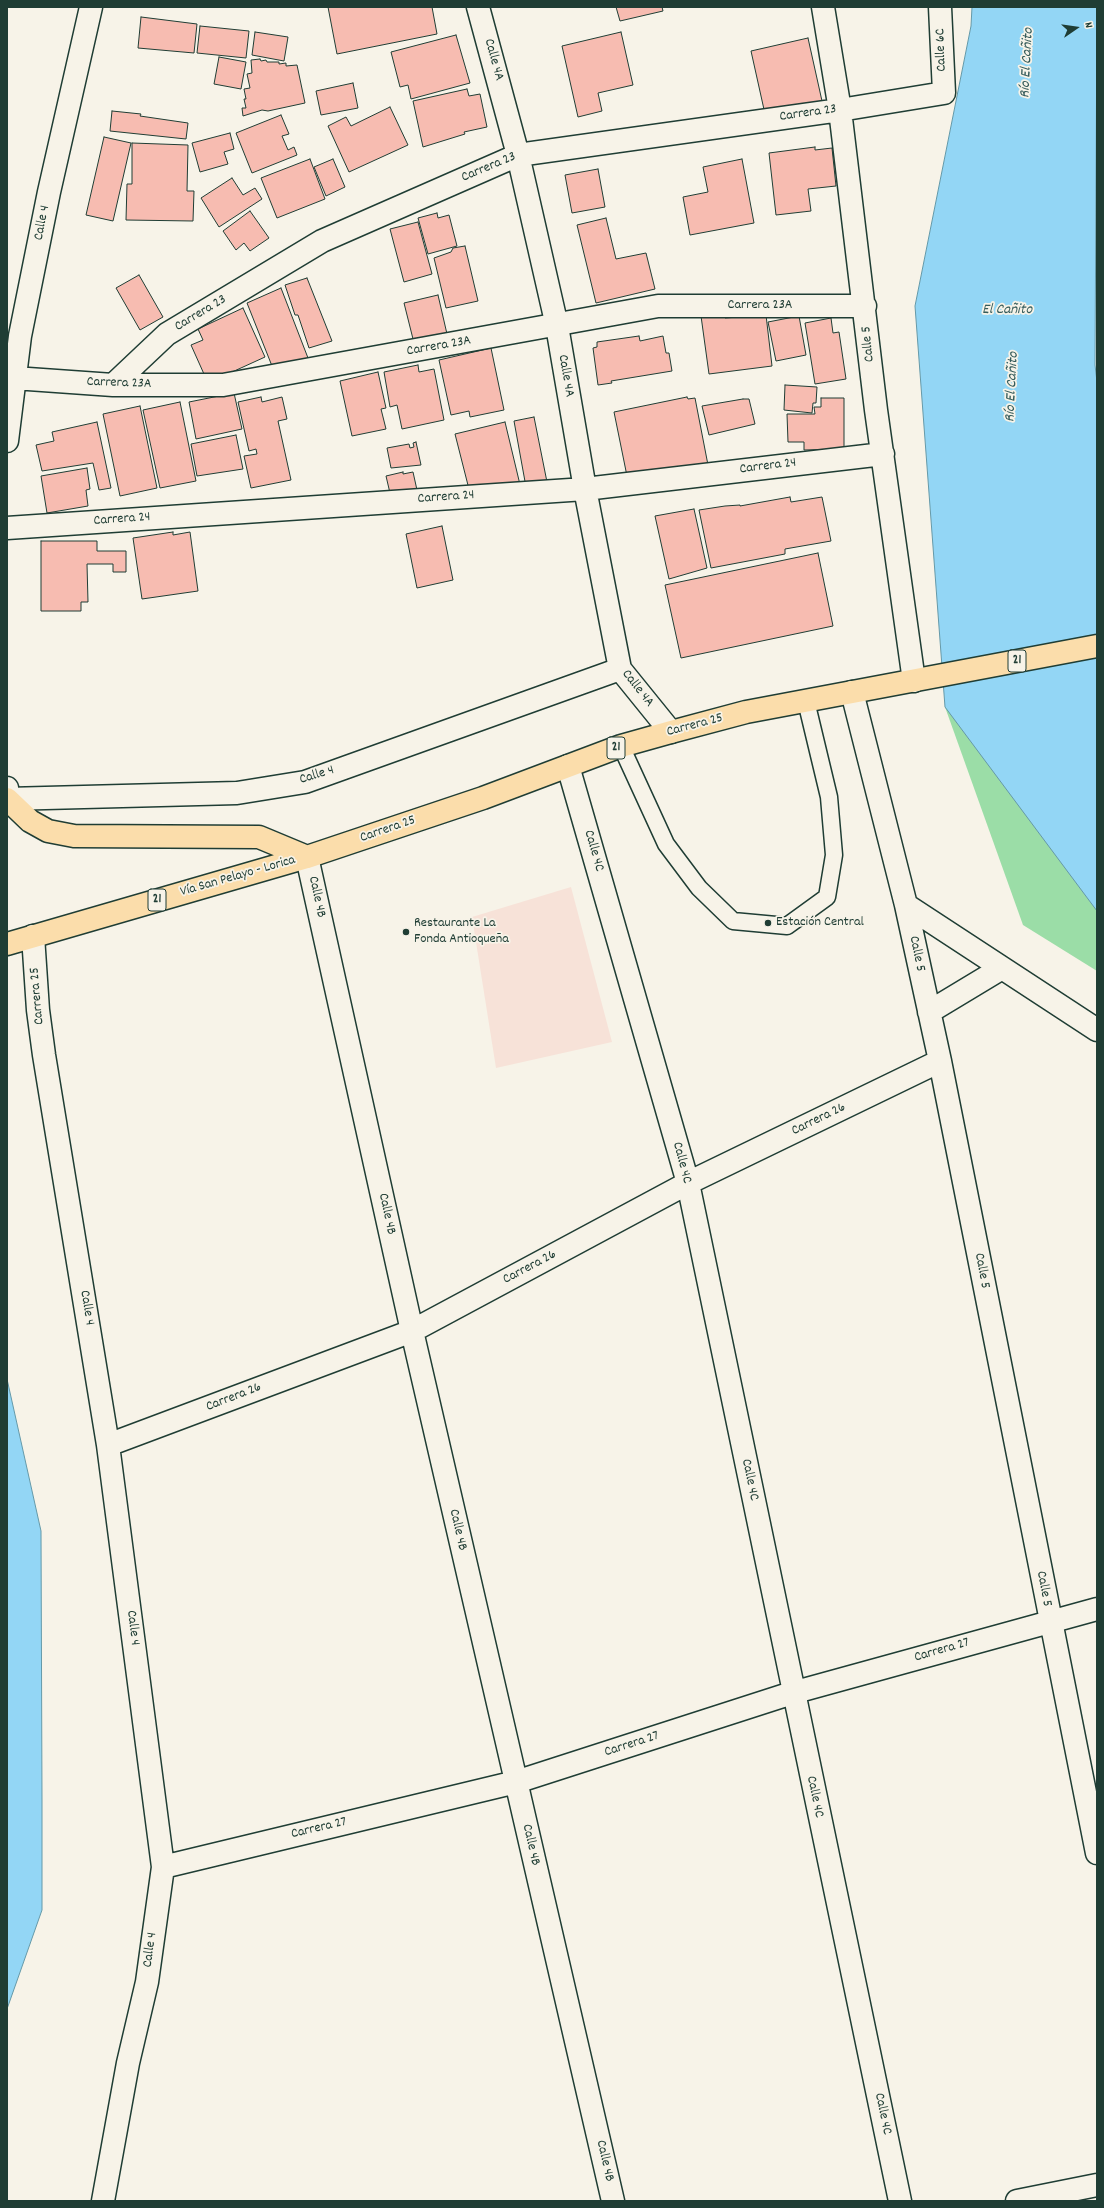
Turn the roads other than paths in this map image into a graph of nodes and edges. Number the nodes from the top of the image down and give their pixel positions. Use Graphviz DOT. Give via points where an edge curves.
graph roads {
  1 [pos="91,7"];
  2 [pos="478,7"];
  3 [pos="823,7"];
  4 [pos="940,7"];
  5 [pos="944,93"];
  6 [pos="840,110"];
  7 [pos="518,154"];
  8 [pos="865,306"];
  9 [pos="557,326"];
  10 [pos="14,335"];
  11 [pos="14,378"];
  12 [pos="113,385"];
  13 [pos="7,441"];
  14 [pos="883,454"];
  15 [pos="585,489"];
  16 [pos="7,528"];
  17 [pos="1097,646"];
  18 [pos="620,669"];
  19 [pos="914,681"];
  20 [pos="852,692"];
  21 [pos="806,701"];
  22 [pos="671,732"];
  23 [pos="621,746"];
  24 [pos="568,766"];
  25 [pos="7,788"];
  26 [pos="8,799"];
  27 [pos="307,857"];
  28 [pos="906,905"];
  29 [pos="33,936"];
  30 [pos="7,944"];
  31 [pos="1002,968"];
  32 [pos="929,1012"];
  33 [pos="1097,1030"];
  34 [pos="44,1055"];
  35 [pos="940,1062"];
  36 [pos="688,1183"];
  37 [pos="412,1331"];
  38 [pos="108,1445"];
  39 [pos="1097,1609"];
  40 [pos="1050,1621"];
  41 [pos="792,1693"];
  42 [pos="516,1782"];
  43 [pos="1097,1853"];
  44 [pos="163,1867"];
  45 [pos="1097,2185"];
  46 [pos="103,2201"];
  47 [pos="613,2201"];
  48 [pos="900,2201"];
  49 [pos="1017,2201"];
  1 -- 10 [label="street, Calle 4"];
  2 -- 7 [label="street, Calle 4A"];
  3 -- 6 [label="street, Calle 5"];
  4 -- 5 [label="street, Calle 6C"];
  5 -- 6 [label="street, Carrera 23"];
  6 -- 7 [label="street, Carrera 23"];
  6 -- 8 [label="street, Calle 5"];
  7 -- 9 [label="street, Calle 4A"];
  7 -- 12 [label="street, Carrera 23" via="322,241 167,334"];
  8 -- 9 [label="street, Carrera 23A" via="658,306"];
  8 -- 14 [label="street, Calle 5"];
  9 -- 12 [label="street, Carrera 23A" via="223,385"];
  9 -- 15 [label="street, Calle 4A"];
  10 -- 11 [label="street, Calle 4"];
  11 -- 12 [label="street, Carrera 23A"];
  11 -- 13 [label="street, Calle 4"];
  14 -- 15 [label="street, Carrera 24"];
  14 -- 19 [label="street, Calle 5"];
  15 -- 16 [label="street, Carrera 24"];
  15 -- 18 [label="street, Calle 4A"];
  17 -- 19 [label="main road, Carrera 25 / 21"];
  18 -- 22 [label="street, Calle 4A"];
  18 -- 26 [label="street, Calle 4" via="305,782 237,792"];
  19 -- 20 [label="main road, Carrera 25 / 21"];
  20 -- 21 [label="main road, Carrera 25 / 21"];
  20 -- 28 [label="street, Calle 5"];
  21 -- 22 [label="main road, Carrera 25 / 21" via="746,712"];
  21 -- 23 [label="lane" via="829,797 834,855 827,897 787,926 733,921 699,888 666,844"];
  22 -- 23 [label="main road, Carrera 25 / 21"];
  23 -- 24 [label="main road, Carrera 25 / 21"];
  24 -- 27 [label="main road, Carrera 25 / 21" via="483,798"];
  24 -- 36 [label="street, Calle 4C"];
  25 -- 26 [label="street"];
  26 -- 27 [label="main road" via="30,821 48,831 74,836 259,837"];
  27 -- 29 [label="main road, Vía San Pelayo - Lorica / 21"];
  27 -- 37 [label="street, Calle 4B"];
  28 -- 31 [label="street"];
  28 -- 32 [label="street, Calle 5"];
  29 -- 30 [label="main road, Vía San Pelayo - Lorica / 21"];
  29 -- 34 [label="street, Carrera 25"];
  31 -- 32 [label="street"];
  31 -- 33 [label="street"];
  32 -- 35 [label="street, Calle 5"];
  34 -- 38 [label="street, Calle 4"];
  35 -- 36 [label="street, Carrera 26"];
  35 -- 40 [label="street, Calle 5"];
  36 -- 37 [label="street, Carrera 26"];
  36 -- 41 [label="street, Calle 4C"];
  37 -- 38 [label="street, Carrera 26"];
  37 -- 42 [label="street, Calle 4B"];
  38 -- 44 [label="street, Calle 4"];
  39 -- 40 [label="street, Carrera 27"];
  40 -- 41 [label="street, Carrera 27"];
  40 -- 43 [label="street, Calle 5"];
  41 -- 42 [label="street, Carrera 27"];
  41 -- 48 [label="street, Calle 4C"];
  42 -- 44 [label="street, Carrera 27"];
  42 -- 47 [label="street, Calle 4B"];
  44 -- 46 [label="street, Calle 4" via="147,1982 128,2063"];
  45 -- 49 [label="street"];
}
